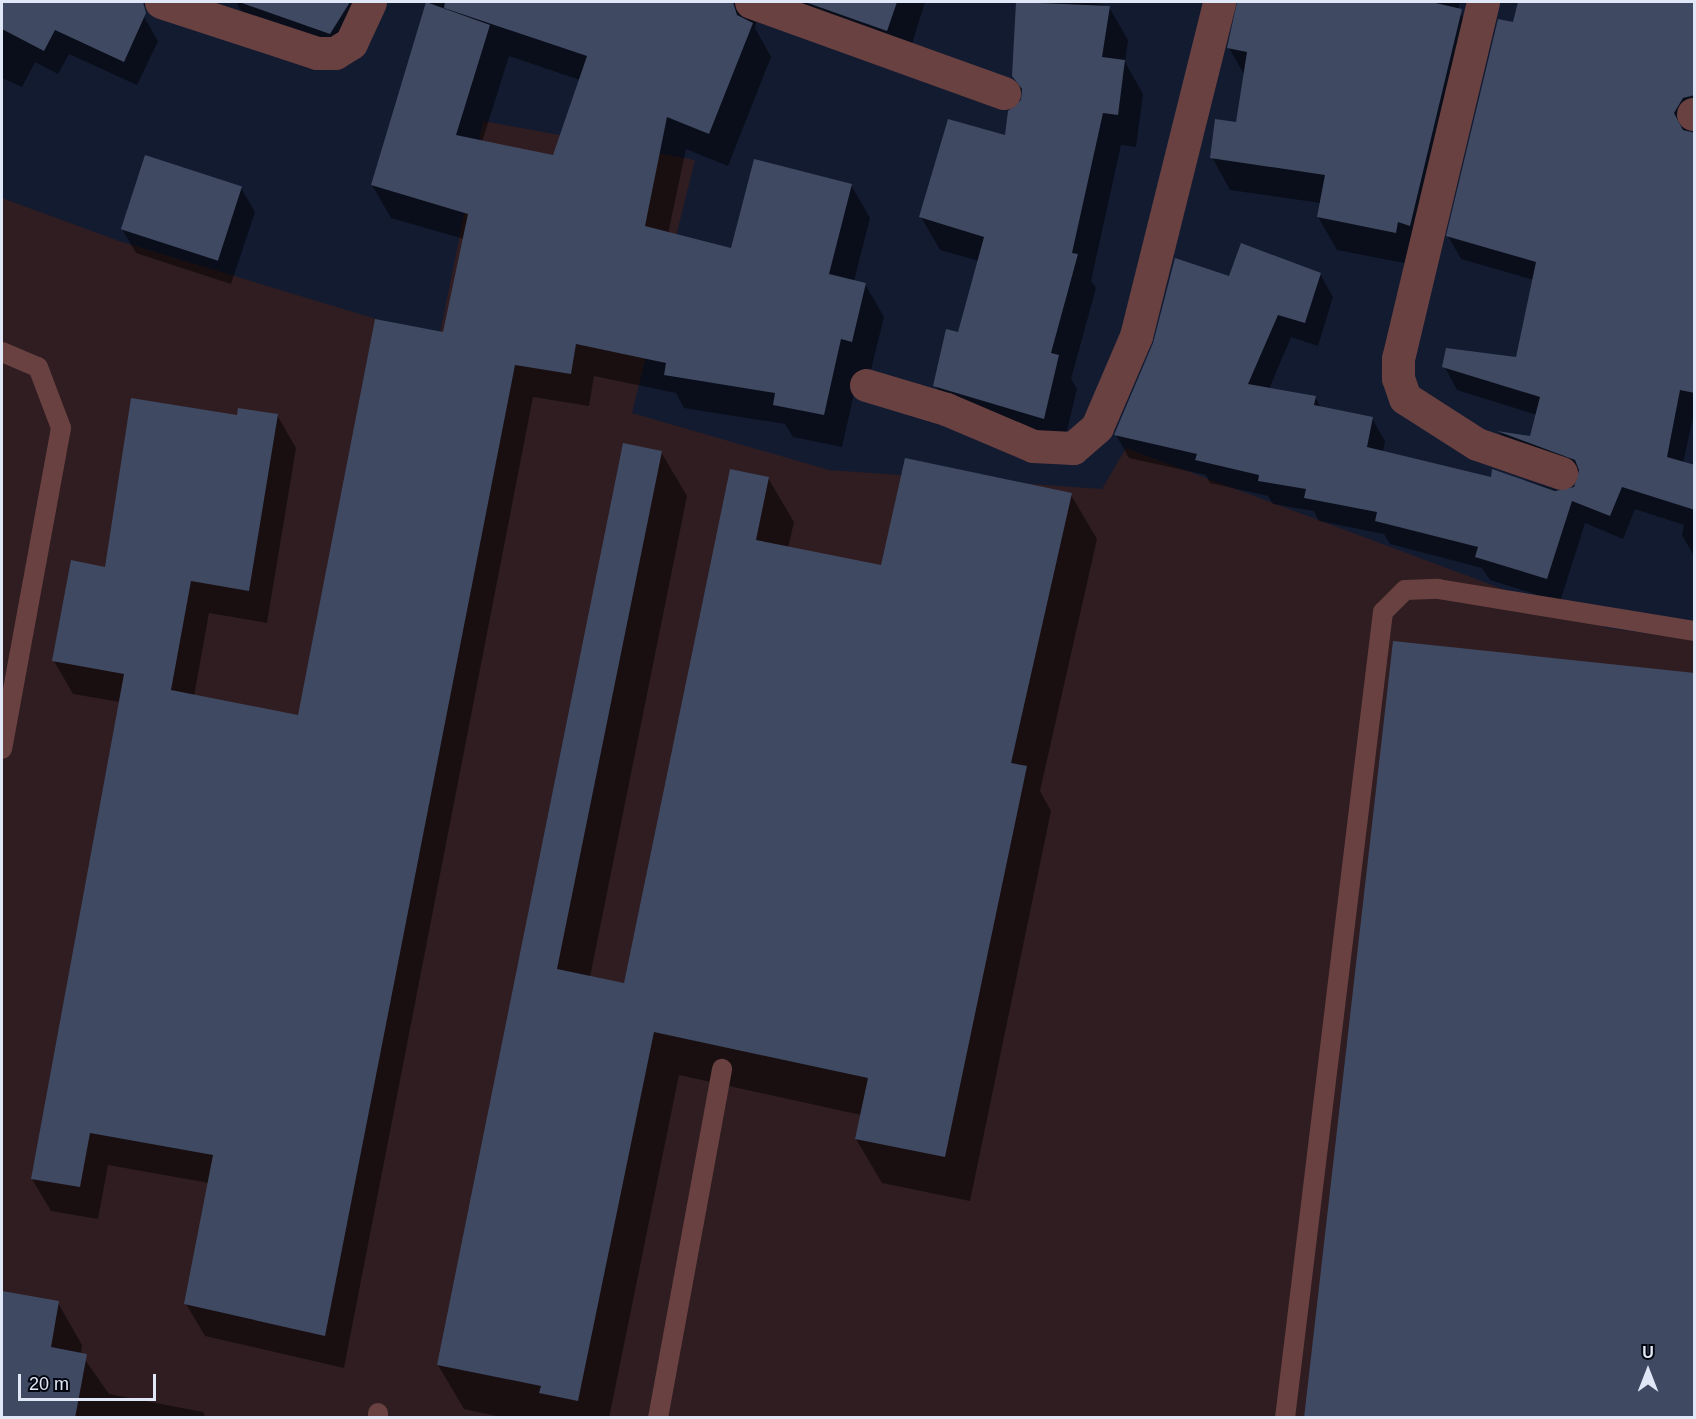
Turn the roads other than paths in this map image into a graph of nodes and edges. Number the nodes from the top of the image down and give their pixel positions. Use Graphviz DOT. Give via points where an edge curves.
graph roads {
  1 [pos="161,2"];
  2 [pos="370,2"];
  3 [pos="751,2"];
  4 [pos="1219,2"];
  5 [pos="1483,2"];
  6 [pos="1004,93"];
  7 [pos="2,352"];
  8 [pos="866,385"];
  9 [pos="1562,473"];
  10 [pos="1695,631"];
  11 [pos="2,749"];
  12 [pos="722,1069"];
  13 [pos="658,1418"];
  14 [pos="1285,1418"];
  1 -- 2 [label="street" via="317,53 334,53 351,43"];
  3 -- 6 [label="street"];
  4 -- 8 [label="street" via="1136,336 1097,427 1073,448 1033,446 946,409"];
  5 -- 9 [label="street" via="1398,358 1398,378 1405,398 1477,444"];
  7 -- 11 [label="lane" via="38,367 61,428"];
  10 -- 14 [label="lane" via="1438,589 1405,590 1383,612"];
  12 -- 13 [label="lane"];
}
